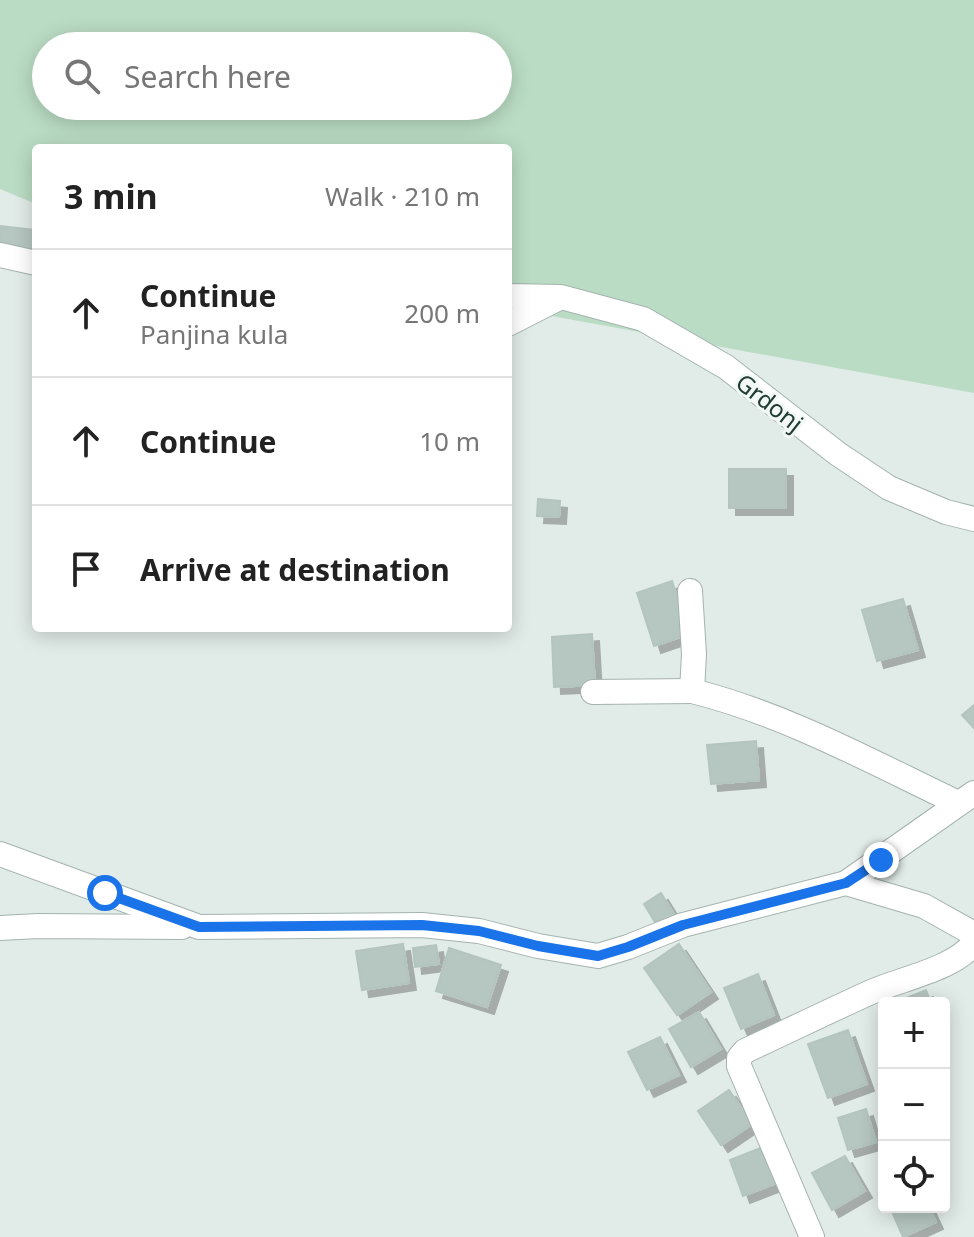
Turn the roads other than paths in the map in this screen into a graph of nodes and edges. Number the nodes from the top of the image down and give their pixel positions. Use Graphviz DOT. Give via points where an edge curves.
graph roads {
  1 [pos="0,255"];
  2 [pos="32,262"];
  3 [pos="512,296"];
  4 [pos="561,297"];
  5 [pos="512,322"];
  6 [pos="974,519"];
  7 [pos="690,591"];
  8 [pos="692,691"];
  9 [pos="593,692"];
  10 [pos="966,798"];
  11 [pos="0,854"];
  12 [pos="846,883"];
  13 [pos="199,927"];
  14 [pos="0,928"];
  15 [pos="974,934"];
  16 [pos="974,943"];
  17 [pos="812,1237"];
  1 -- 2 [label="street"];
  3 -- 4 [label="street, Grdonj"];
  4 -- 5 [label="street"];
  4 -- 6 [label="street, Grdonj" via="643,319 726,367 889,488"];
  7 -- 8 [label="street"];
  8 -- 9 [label="street"];
  8 -- 10 [label="street" via="797,727"];
  10 -- 12 [label="street"];
  11 -- 13 [label="street"];
  12 -- 13 [label="street" via="683,925 598,956 422,925"];
  12 -- 15 [label="street" via="924,906"];
  13 -- 14 [label="street"];
  16 -- 17 [label="street" via="953,959 872,991 739,1058"];
}
